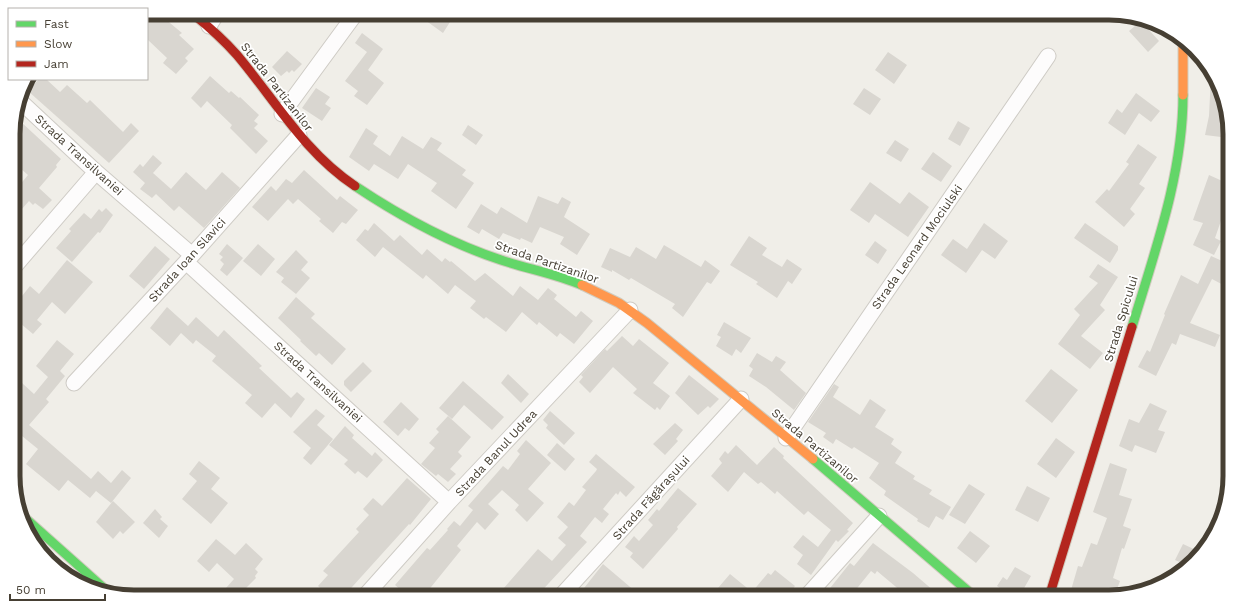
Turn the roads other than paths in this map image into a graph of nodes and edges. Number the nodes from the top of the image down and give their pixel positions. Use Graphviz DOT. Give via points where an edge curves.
graph roads {
  1 [pos="201,20"];
  2 [pos="213,20"];
  3 [pos="351,20"];
  4 [pos="209,26"];
  5 [pos="1183,48"];
  6 [pos="1048,56"];
  7 [pos="24,105"];
  8 [pos="282,114"];
  9 [pos="299,135"];
  10 [pos="96,172"];
  11 [pos="189,259"];
  12 [pos="20,260"];
  13 [pos="630,310"];
  14 [pos="74,383"];
  15 [pos="741,399"];
  16 [pos="786,438"];
  17 [pos="449,502"];
  18 [pos="879,516"];
  19 [pos="30,522"];
  20 [pos="100,585"];
  21 [pos="370,590"];
  22 [pos="566,590"];
  23 [pos="812,590"];
  24 [pos="967,590"];
  25 [pos="1052,590"];
  1 -- 4 [label="street, Strada Partizanilor"];
  2 -- 4 [label="street"];
  3 -- 8 [label="street"];
  4 -- 8 [label="street, Strada Partizanilor" via="242,60"];
  5 -- 25 [label="street, Strada Spicului" via="1183,111 1179,157 1155,250"];
  6 -- 16 [label="street, Strada Leonard Mociulski"];
  7 -- 10 [label="street, Strada Transilvaniei"];
  8 -- 9 [label="street, Strada Partizanilor"];
  9 -- 11 [label="street, Strada Ioan Slavici"];
  9 -- 13 [label="street, Strada Partizanilor" via="324,163 345,179 446,237 499,259 578,283"];
  10 -- 11 [label="street, Strada Transilvaniei"];
  10 -- 12 [label="street"];
  11 -- 14 [label="street, Strada Ioan Slavici"];
  11 -- 17 [label="street, Strada Transilvaniei"];
  13 -- 15 [label="street, Strada Partizanilor"];
  13 -- 17 [label="street, Strada Banul Udrea"];
  15 -- 16 [label="street, Strada Partizanilor"];
  15 -- 22 [label="street, Strada Făgărașului"];
  16 -- 18 [label="street, Strada Partizanilor"];
  17 -- 21 [label="street, Strada Banul Udrea"];
  18 -- 23 [label="street"];
  18 -- 24 [label="street, Strada Partizanilor"];
  19 -- 20 [label="street"];
}
